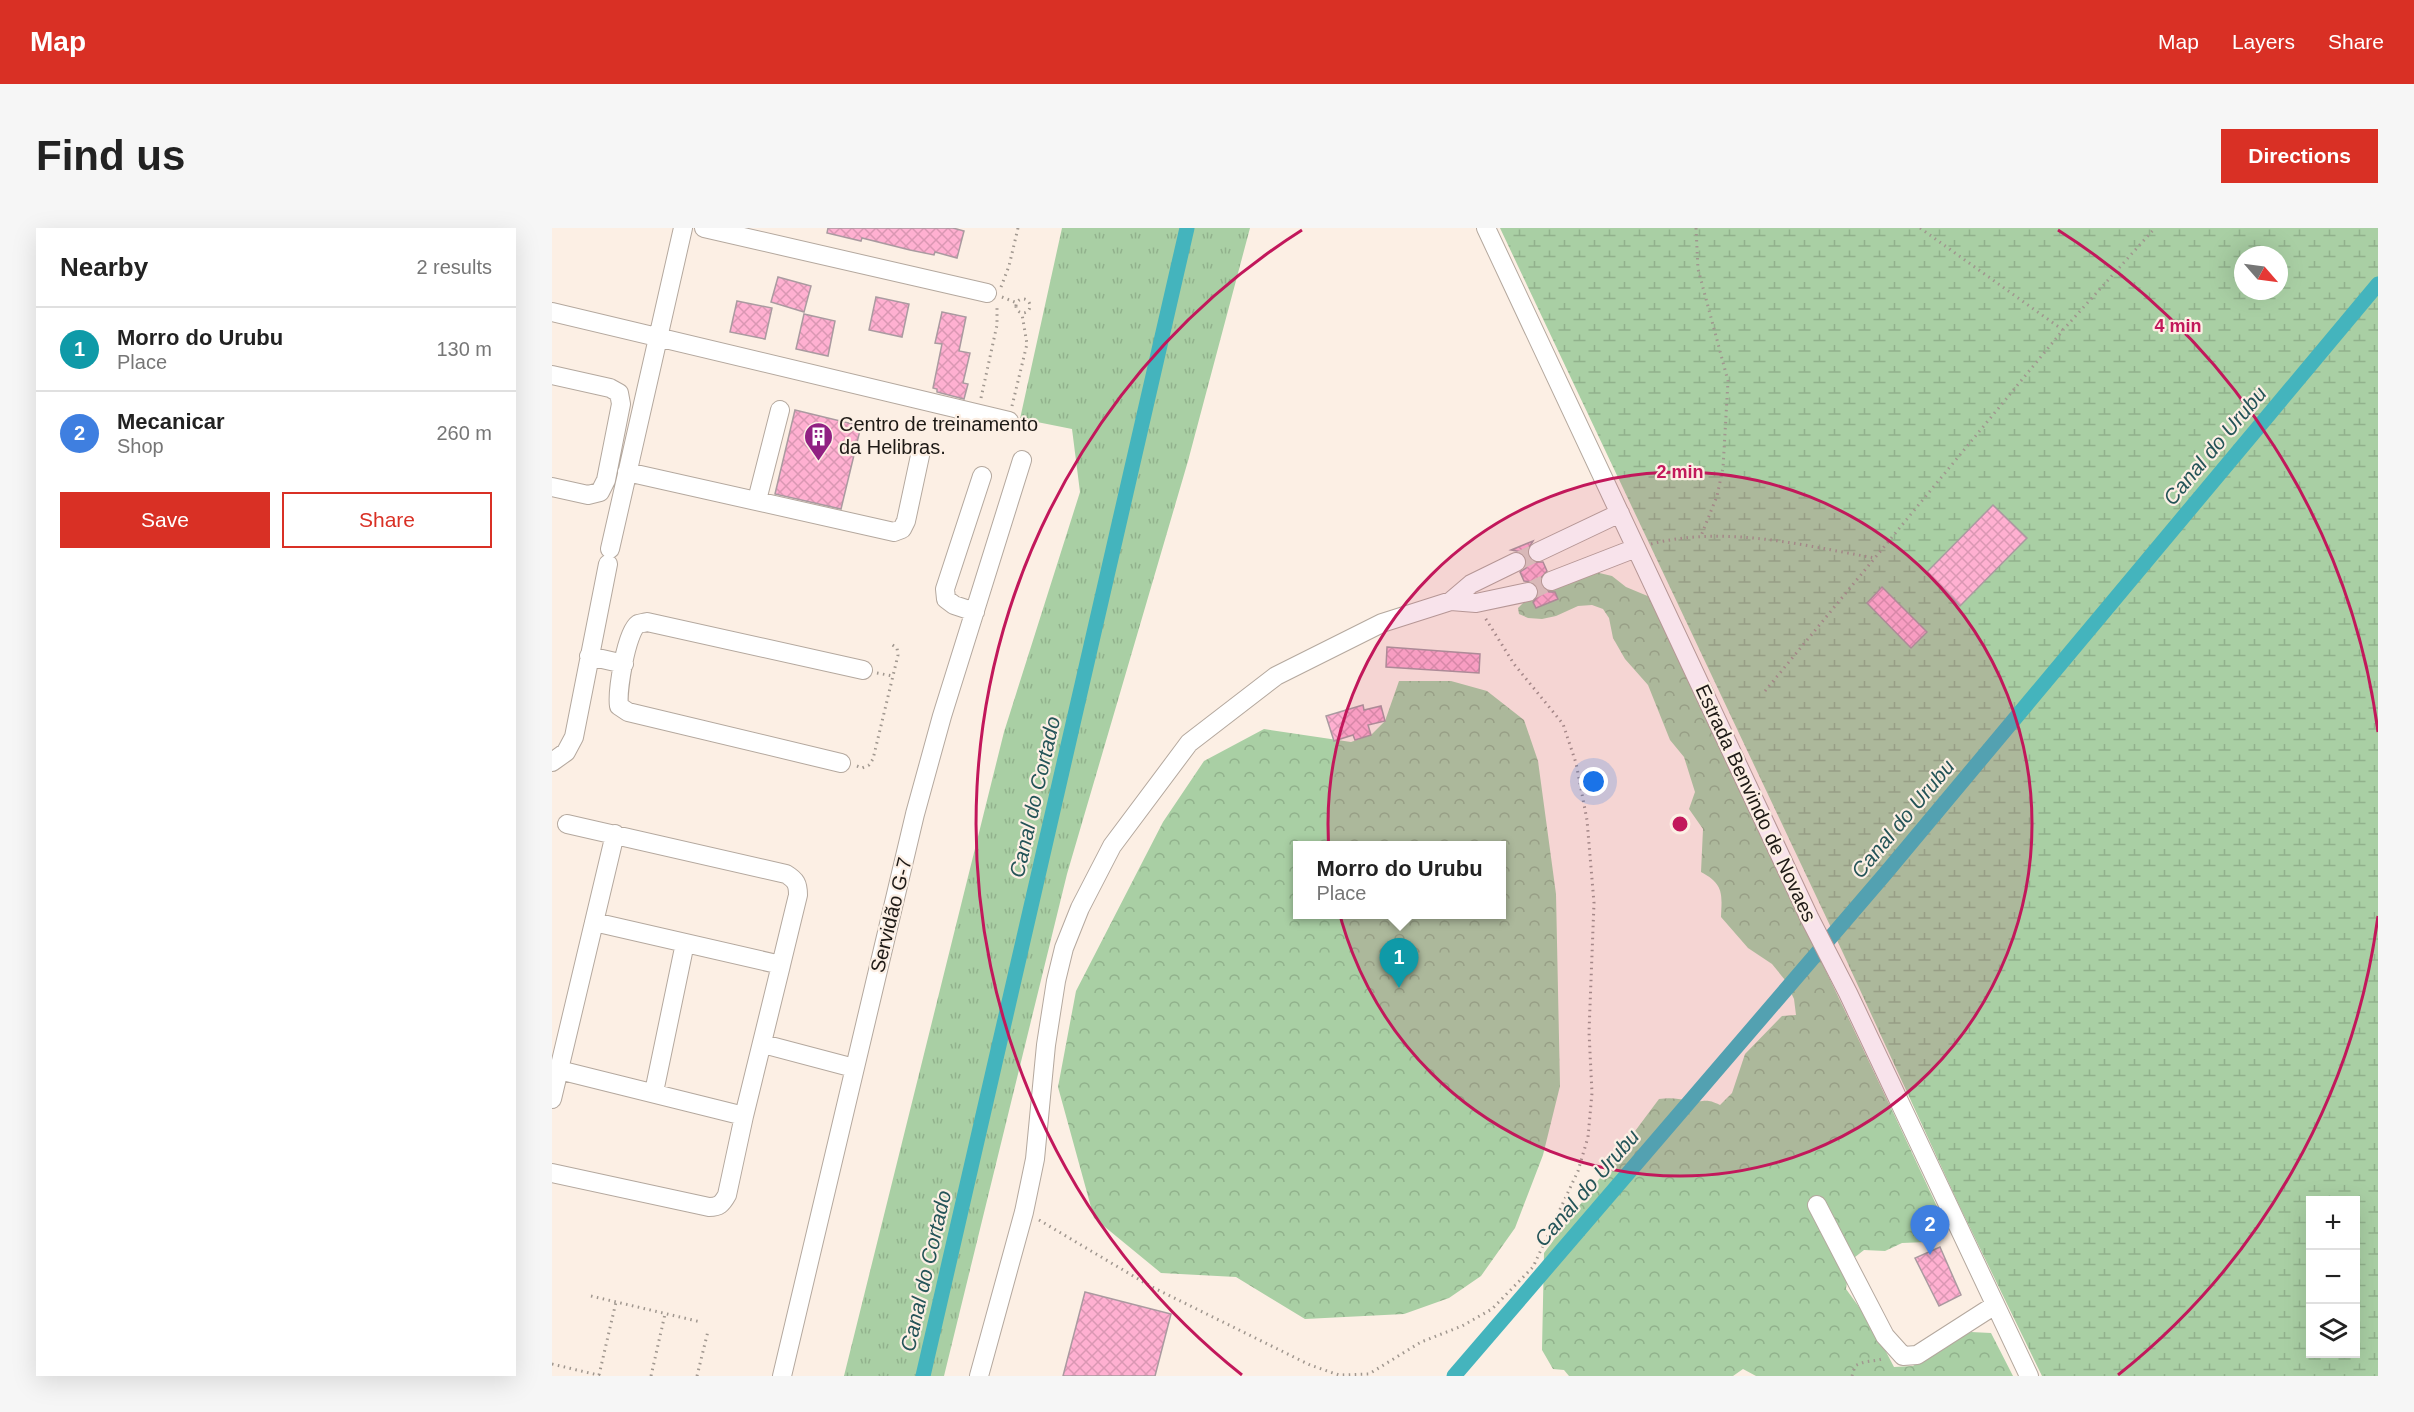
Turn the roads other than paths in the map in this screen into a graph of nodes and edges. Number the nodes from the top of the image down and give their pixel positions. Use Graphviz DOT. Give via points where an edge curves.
graph roads {
  1 [pos="683,228"];
  2 [pos="704,228"];
  3 [pos="1486,228"];
  4 [pos="987,293"];
  5 [pos="552,312"];
  6 [pos="657,336"];
  7 [pos="552,375"];
  8 [pos="780,410"];
  9 [pos="1010,416"];
  10 [pos="921,451"];
  11 [pos="1022,460"];
  12 [pos="627,472"];
  13 [pos="982,476"];
  14 [pos="552,487"];
  15 [pos="757,500"];
  16 [pos="1620,513"];
  17 [pos="1636,548"];
  18 [pos="1538,552"];
  19 [pos="1516,562"];
  20 [pos="1551,581"];
  21 [pos="1528,591"];
  22 [pos="1451,601"];
  23 [pos="975,612"];
  24 [pos="589,656"];
  25 [pos="624,664"];
  26 [pos="863,670"];
  27 [pos="552,762"];
  28 [pos="841,763"];
  29 [pos="567,824"];
  30 [pos="615,834"];
  31 [pos="594,922"];
  32 [pos="685,943"];
  33 [pos="782,965"];
  34 [pos="763,1044"];
  35 [pos="854,1068"];
  36 [pos="559,1070"];
  37 [pos="654,1092"];
  38 [pos="552,1099"];
  39 [pos="744,1116"];
  40 [pos="552,1173"];
  41 [pos="1817,1205"];
  42 [pos="1995,1305"];
  43 [pos="782,1376"];
  44 [pos="979,1376"];
  45 [pos="2029,1376"];
  1 -- 6 [label="street"];
  2 -- 4 [label="street"];
  3 -- 16 [label="street, Estrada Benvindo de Novaes"];
  5 -- 6 [label="street"];
  6 -- 9 [label="street"];
  6 -- 12 [label="street"];
  7 -- 14 [label="street" via="610,388 619,393 621,404 606,480 600,492 588,495"];
  8 -- 15 [label="street"];
  10 -- 15 [label="street" via="906,521 902,529 894,532"];
  11 -- 23 [label="street, Servidão G-7"];
  12 -- 15 [label="street"];
  12 -- 24 [label="street"];
  13 -- 23 [label="street" via="945,589 946,599"];
  16 -- 17 [label="street, Estrada Benvindo de Novaes"];
  16 -- 18 [label="street"];
  17 -- 20 [label="street"];
  17 -- 42 [label="street, Estrada Benvindo de Novaes"];
  19 -- 22 [label="street" via="1472,584"];
  21 -- 22 [label="street" via="1476,603"];
  22 -- 44 [label="street" via="1382,623 1276,676 1189,743 1112,846 1064,948 1046,1045 1035,1159"];
  23 -- 35 [label="street, Servidão G-7" via="915,814"];
  24 -- 25 [label="street"];
  24 -- 27 [label="street" via="574,737 566,752"];
  25 -- 26 [label="street" via="632,633 638,624 647,622"];
  25 -- 28 [label="street" via="618,695 619,706 628,712"];
  29 -- 30 [label="street"];
  30 -- 31 [label="street"];
  30 -- 33 [label="street" via="794,879 798,895"];
  31 -- 32 [label="street"];
  31 -- 36 [label="street"];
  32 -- 33 [label="street"];
  32 -- 37 [label="street"];
  33 -- 34 [label="street"];
  34 -- 35 [label="street"];
  34 -- 39 [label="street"];
  35 -- 43 [label="street, Servidão G-7"];
  36 -- 37 [label="street"];
  36 -- 38 [label="street"];
  37 -- 39 [label="street"];
  39 -- 40 [label="street" via="727,1195 717,1207"];
  41 -- 42 [label="street" via="1885,1336 1898,1352 1909,1357 1917,1355"];
  42 -- 45 [label="street, Estrada Benvindo de Novaes"];
}
